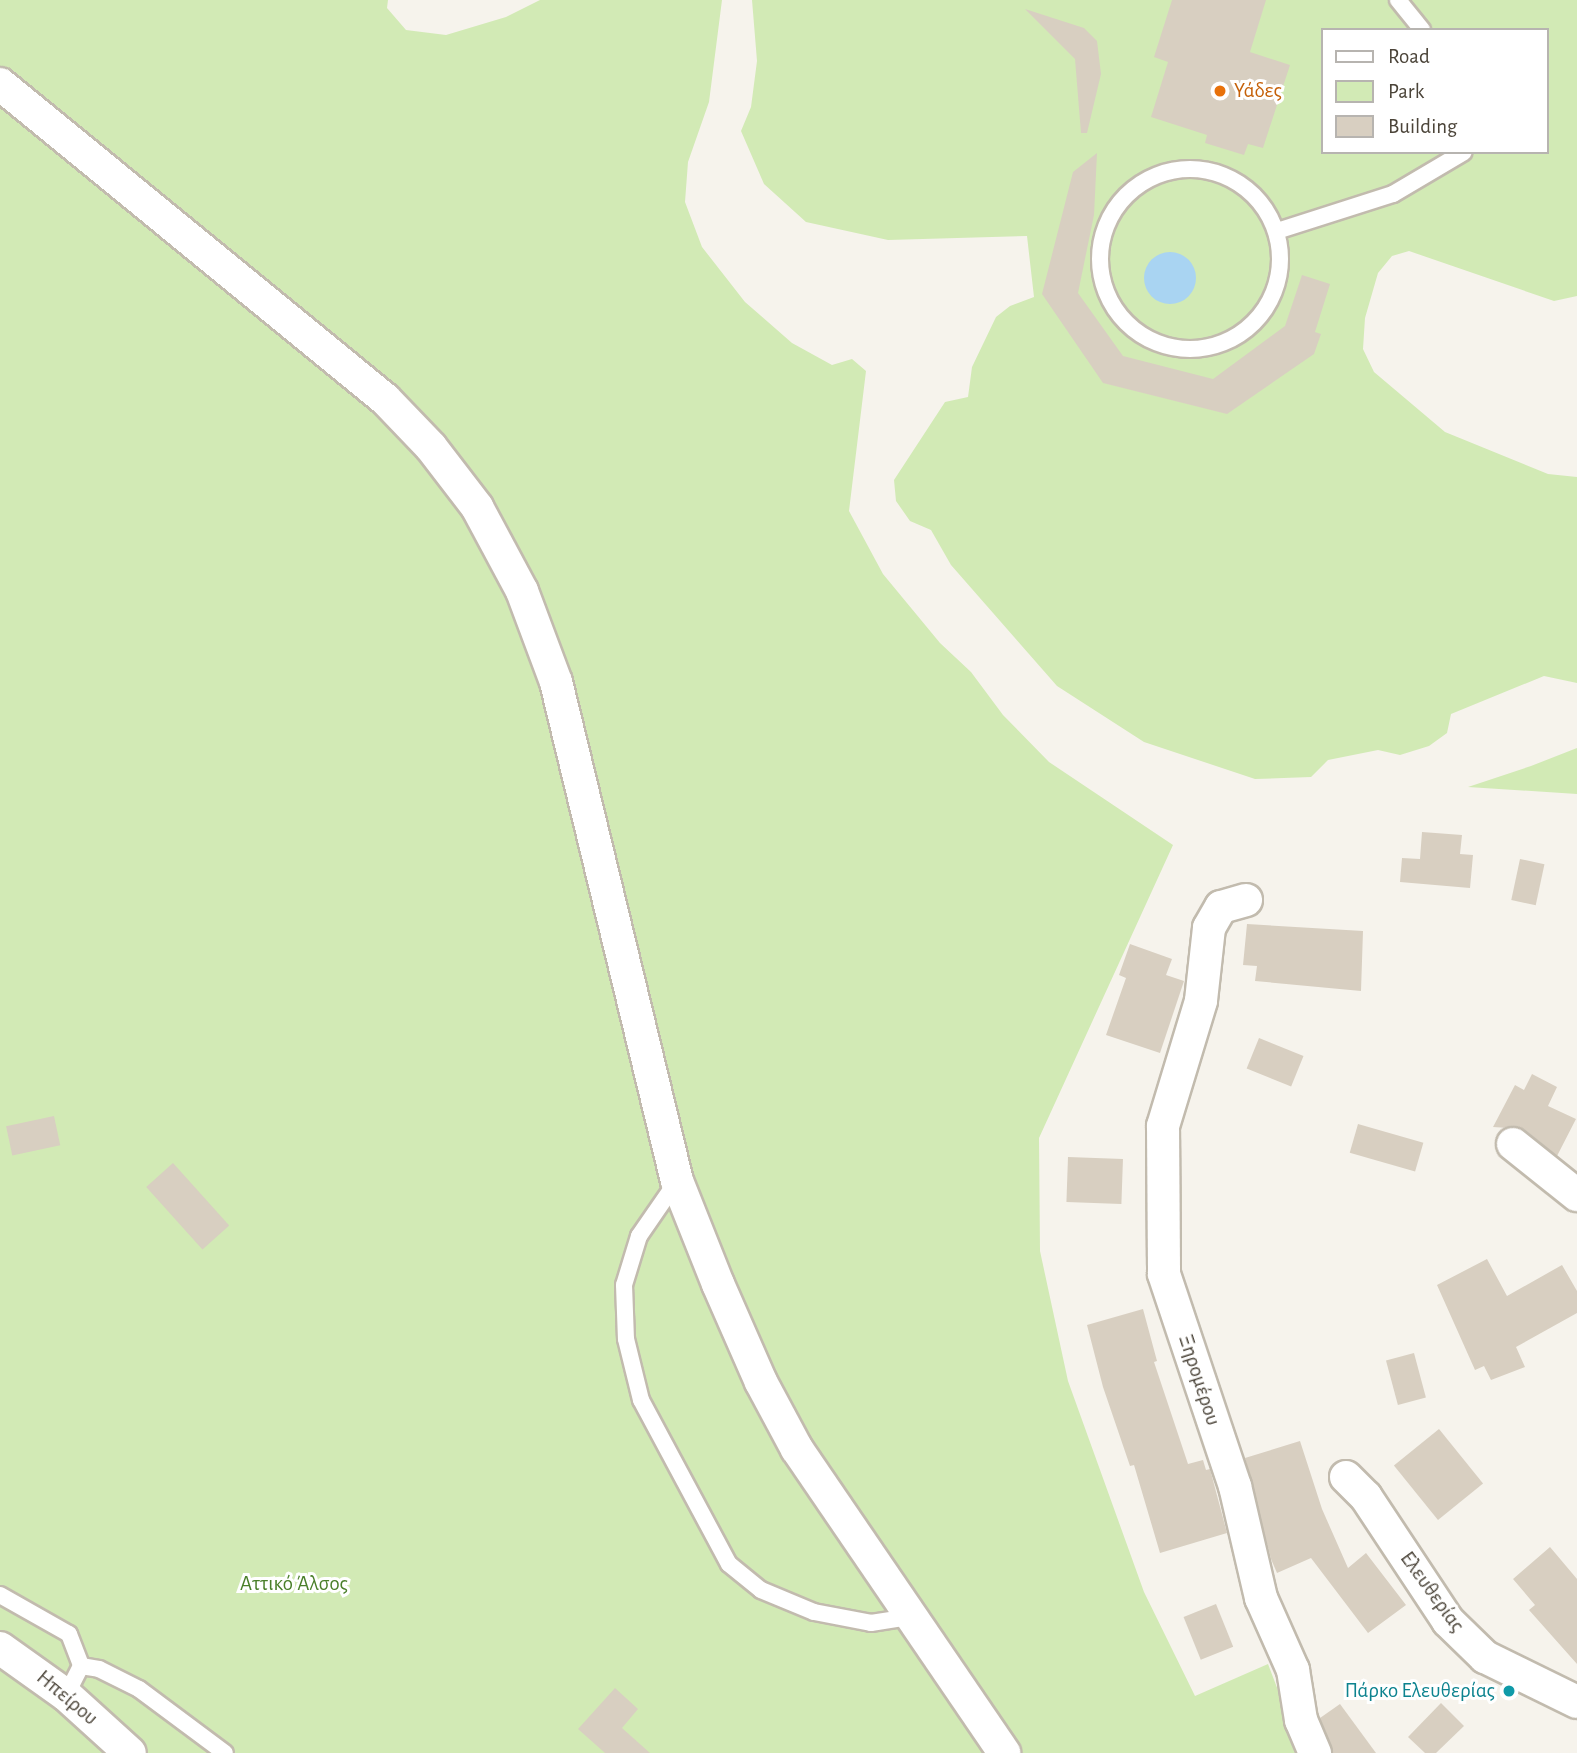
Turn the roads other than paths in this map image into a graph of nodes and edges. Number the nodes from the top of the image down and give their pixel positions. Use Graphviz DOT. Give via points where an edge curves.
graph roads {
  1 [pos="1398,0"];
  2 [pos="1420,28"];
  3 [pos="0,84"];
  4 [pos="1461,154"];
  5 [pos="1277,232"];
  6 [pos="1246,900"];
  7 [pos="1513,1144"];
  8 [pos="677,1181"];
  9 [pos="1577,1195"];
  10 [pos="1346,1477"];
  11 [pos="0,1595"];
  12 [pos="909,1617"];
  13 [pos="0,1648"];
  14 [pos="81,1666"];
  15 [pos="66,1695"];
  16 [pos="1577,1702"];
  17 [pos="130,1753"];
  18 [pos="225,1753"];
  19 [pos="1004,1753"];
  20 [pos="1315,1753"];
  1 -- 2 [label="lane"];
  3 -- 8 [label="street" via="385,399 431,446 477,507 522,591 556,682"];
  4 -- 5 [label="lane" via="1393,194"];
  5 -- 5 [label="lane" via="1282,262 1276,292 1260,318 1237,338 1208,349 1177,350 1149,340 1125,323 1108,299 1100,270 1101,240 1112,213 1131,190 1156,175 1186,169 1215,172 1264,205"];
  6 -- 20 [label="street, Ξηρομέρου" via="1221,907 1209,928 1200,1001 1163,1126 1164,1275 1235,1486 1261,1598 1293,1670 1301,1720"];
  7 -- 9 [label="street"];
  8 -- 12 [label="street" via="761,1382 797,1449"];
  8 -- 12 [label="lane" via="639,1236 624,1285 626,1339 641,1400 729,1564 761,1590 814,1612 871,1623"];
  10 -- 16 [label="street, Ελευθερίας" via="1366,1497 1448,1621 1485,1657"];
  11 -- 14 [label="lane" via="69,1634"];
  12 -- 19 [label="street"];
  13 -- 15 [label="street, Ηπείρου"];
  14 -- 15 [label="lane"];
  14 -- 18 [label="lane" via="99,1669 139,1689"];
  15 -- 17 [label="street, Ηπείρου"];
}
